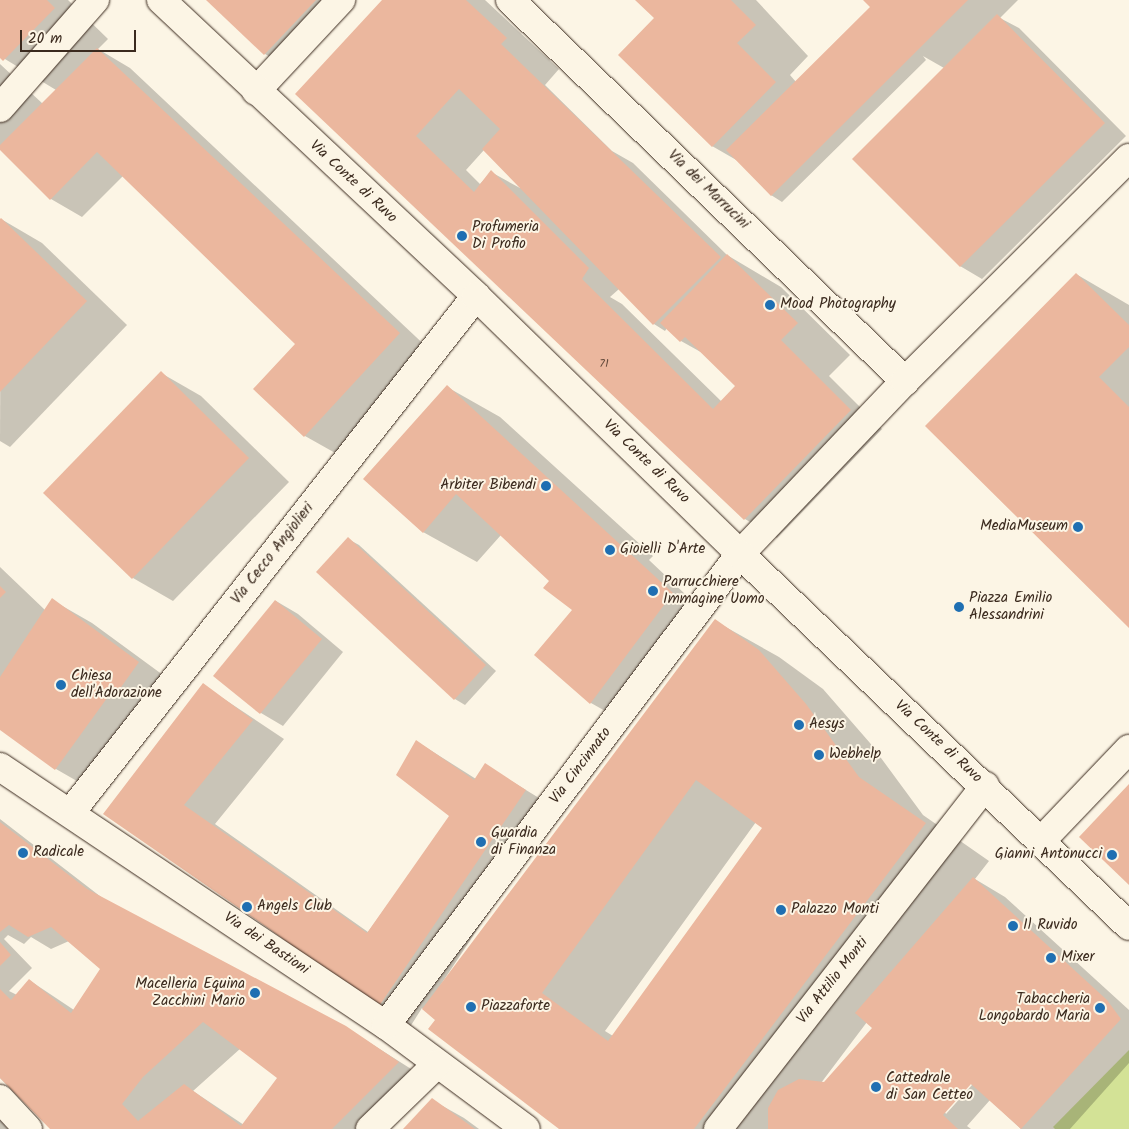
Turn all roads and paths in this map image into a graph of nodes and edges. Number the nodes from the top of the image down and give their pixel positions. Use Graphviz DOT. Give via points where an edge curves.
graph roads {
  1 [pos="95,0"];
  2 [pos="161,0"];
  3 [pos="341,0"];
  4 [pos="510,0"];
  5 [pos="256,91"];
  6 [pos="0,108"];
  7 [pos="1129,158"];
  8 [pos="476,296"];
  9 [pos="905,381"];
  10 [pos="740,554"];
  11 [pos="1129,749"];
  12 [pos="0,767"];
  13 [pos="985,786"];
  14 [pos="71,812"];
  15 [pos="1042,840"];
  16 [pos="1129,926"];
  17 [pos="386,1025"];
  18 [pos="437,1064"];
  19 [pos="0,1099"];
  20 [pos="28,1129"];
  21 [pos="370,1129"];
  22 [pos="526,1129"];
  23 [pos="718,1129"];
  1 -- 6 [label="street"];
  2 -- 5 [label="street, Via Conte di Ruvo"];
  3 -- 5 [label="street"];
  4 -- 9 [label="street, Via dei Marrucini"];
  5 -- 8 [label="street, Via Conte di Ruvo"];
  7 -- 9 [label="street"];
  8 -- 10 [label="street, Via Conte di Ruvo"];
  8 -- 14 [label="street, Via Cecco Angiolieri"];
  9 -- 10 [label="street"];
  10 -- 13 [label="street, Via Conte di Ruvo"];
  10 -- 17 [label="street, Via Cincinnato"];
  11 -- 15 [label="street"];
  12 -- 14 [label="street, Via dei Bastioni"];
  13 -- 15 [label="street, Via Conte di Ruvo"];
  13 -- 23 [label="street, Via Attilio Monti"];
  14 -- 17 [label="street, Via dei Bastioni"];
  15 -- 16 [label="street, Via Conte di Ruvo"];
  17 -- 18 [label="street, Via dei Bastioni"];
  18 -- 21 [label="street"];
  18 -- 22 [label="street, Via dei Bastioni"];
  19 -- 20 [label="street"];
}
